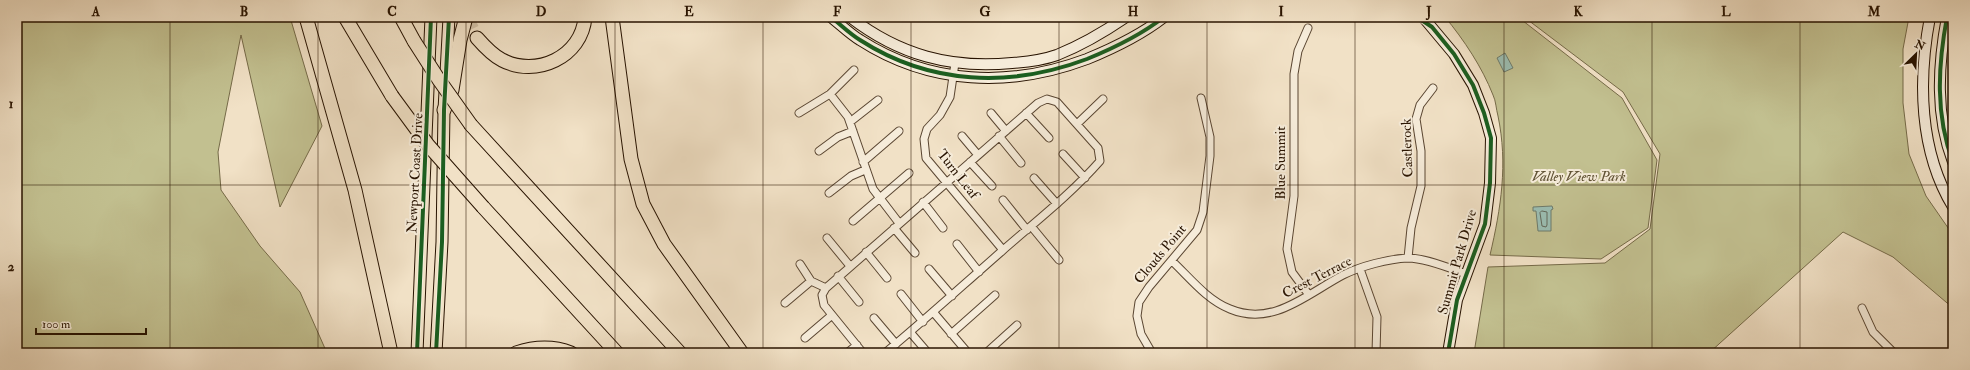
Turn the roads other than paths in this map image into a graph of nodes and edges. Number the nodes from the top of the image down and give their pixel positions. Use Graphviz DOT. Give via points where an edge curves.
graph roads {
  1 [pos="306,17"];
  2 [pos="345,17"];
  3 [pos="401,17"];
  4 [pos="431,17"];
  5 [pos="449,17"];
  6 [pos="466,17"];
  7 [pos="585,17"];
  8 [pos="612,17"];
  9 [pos="831,17"];
  10 [pos="850,17"];
  11 [pos="1126,17"];
  12 [pos="1164,17"];
  13 [pos="1417,17"];
  14 [pos="1423,17"];
  15 [pos="1930,17"];
  16 [pos="1947,17"];
  17 [pos="1149,21"];
  18 [pos="1432,27"];
  19 [pos="1308,28"];
  20 [pos="1103,32"];
  21 [pos="477,38"];
  22 [pos="1114,47"];
  23 [pos="955,63"];
  24 [pos="854,70"];
  25 [pos="953,77"];
  26 [pos="1433,88"];
  27 [pos="830,94"];
  28 [pos="1201,98"];
  29 [pos="1103,99"];
  30 [pos="878,100"];
  31 [pos="444,110"];
  32 [pos="991,113"];
  33 [pos="1026,113"];
  34 [pos="799,114"];
  35 [pos="850,122"];
  36 [pos="1076,124"];
  37 [pos="1006,130"];
  38 [pos="853,131"];
  39 [pos="899,131"];
  40 [pos="962,136"];
  41 [pos="999,136"];
  42 [pos="1049,138"];
  43 [pos="819,151"];
  44 [pos="1062,154"];
  45 [pos="978,155"];
  46 [pos="1952,159"];
  47 [pos="1933,161"];
  48 [pos="970,162"];
  49 [pos="1021,163"];
  50 [pos="864,166"];
  51 [pos="909,173"];
  52 [pos="1034,178"];
  53 [pos="1085,178"];
  54 [pos="946,182"];
  55 [pos="992,186"];
  56 [pos="829,192"];
  57 [pos="880,198"];
  58 [pos="1003,200"];
  59 [pos="923,202"];
  60 [pos="1057,204"];
  61 [pos="1952,204"];
  62 [pos="853,221"];
  63 [pos="896,226"];
  64 [pos="943,228"];
  65 [pos="1029,228"];
  66 [pos="827,238"];
  67 [pos="957,244"];
  68 [pos="1003,250"];
  69 [pos="866,252"];
  70 [pos="915,253"];
  71 [pos="1408,258"];
  72 [pos="1059,260"];
  73 [pos="1172,261"];
  74 [pos="800,264"];
  75 [pos="850,266"];
  76 [pos="929,269"];
  77 [pos="1360,269"];
  78 [pos="979,272"];
  79 [pos="1466,274"];
  80 [pos="838,276"];
  81 [pos="887,278"];
  82 [pos="811,281"];
  83 [pos="826,288"];
  84 [pos="901,294"];
  85 [pos="995,295"];
  86 [pos="1309,295"];
  87 [pos="952,296"];
  88 [pos="858,302"];
  89 [pos="785,303"];
  90 [pos="1862,308"];
  91 [pos="934,313"];
  92 [pos="832,315"];
  93 [pos="874,318"];
  94 [pos="923,322"];
  95 [pos="1017,325"];
  96 [pos="910,332"];
  97 [pos="952,334"];
  98 [pos="804,338"];
  99 [pos="896,344"];
  100 [pos="857,345"];
  101 [pos="391,353"];
  102 [pos="417,353"];
  103 [pos="436,353"];
  104 [pos="516,353"];
  105 [pos="571,353"];
  106 [pos="617,353"];
  107 [pos="680,353"];
  108 [pos="742,353"];
  109 [pos="847,353"];
  110 [pos="864,353"];
  111 [pos="885,353"];
  112 [pos="928,353"];
  113 [pos="968,353"];
  114 [pos="986,353"];
  115 [pos="1152,353"];
  116 [pos="1376,353"];
  117 [pos="1448,353"];
  118 [pos="1894,353"];
  1 -- 101 [label="highway" via="355,190"];
  2 -- 106 [label="highway, bridge" via="392,96 428,145"];
  3 -- 107 [label="highway, bridge" via="438,80 471,126"];
  4 -- 102 [label="main road, Newport Coast Drive"];
  5 -- 31 [label="main road, Newport Coast Drive"];
  6 -- 31 [label="highway" via="452,90"];
  7 -- 21 [label="highway" via="580,37 568,52 554,62 538,67 502,61"];
  8 -- 108 [label="highway" via="631,158 643,204 664,244"];
  9 -- 25 [label="street" via="859,40 883,53"];
  10 -- 23 [label="street" via="888,42 932,59"];
  11 -- 20 [label="street"];
  12 -- 17 [label="street"];
  13 -- 18 [label="street, Summit Park Drive"];
  14 -- 18 [label="street, Summit Park Drive"];
  15 -- 47 [label="street" via="1924,52 1923,92 1927,135"];
  16 -- 46 [label="street" via="1939,89 1942,126"];
  17 -- 22 [label="street"];
  18 -- 79 [label="street, Summit Park Drive" via="1454,54 1473,84 1491,138 1490,183 1484,224"];
  19 -- 86 [label="street, Blue Summit" via="1298,51 1294,74 1294,196 1287,249 1292,272"];
  20 -- 22 [label="street"];
  20 -- 23 [label="street" via="1056,55 1038,60 992,65"];
  22 -- 25 [label="street" via="1062,68 990,79"];
  23 -- 25 [label="street, Turn Leaf"];
  24 -- 27 [label="street"];
  25 -- 54 [label="street, Turn Leaf" via="950,97 940,115 927,129 924,139 926,158"];
  26 -- 71 [label="street, Castlerock" via="1420,106 1416,119 1421,151 1421,186"];
  27 -- 34 [label="street"];
  27 -- 35 [label="street"];
  28 -- 73 [label="street, Clouds Point" via="1210,137 1203,212 1197,230"];
  29 -- 36 [label="street"];
  30 -- 35 [label="street"];
  31 -- 103 [label="main road, Newport Coast Drive" via="442,242"];
  32 -- 37 [label="street"];
  33 -- 36 [label="street" via="1047,99 1057,102"];
  33 -- 37 [label="street"];
  33 -- 42 [label="street"];
  35 -- 38 [label="street"];
  36 -- 53 [label="street" via="1098,148 1100,161"];
  37 -- 41 [label="street"];
  38 -- 43 [label="street" via="838,137"];
  38 -- 50 [label="street"];
  39 -- 50 [label="street"];
  40 -- 45 [label="street"];
  41 -- 45 [label="street"];
  41 -- 49 [label="street"];
  44 -- 53 [label="street"];
  45 -- 48 [label="street"];
  46 -- 47 [label="street"];
  47 -- 61 [label="street"];
  48 -- 54 [label="street"];
  48 -- 55 [label="street"];
  50 -- 56 [label="street"];
  50 -- 57 [label="street" via="873,189"];
  51 -- 57 [label="street"];
  52 -- 60 [label="street"];
  53 -- 60 [label="street"];
  54 -- 59 [label="street"];
  54 -- 68 [label="street, Turn Leaf"];
  57 -- 62 [label="street"];
  57 -- 63 [label="street"];
  58 -- 65 [label="street"];
  59 -- 63 [label="street"];
  59 -- 64 [label="street"];
  60 -- 65 [label="street"];
  63 -- 69 [label="street"];
  63 -- 70 [label="street"];
  65 -- 68 [label="street"];
  65 -- 72 [label="street"];
  66 -- 75 [label="street"];
  67 -- 78 [label="street"];
  68 -- 78 [label="street"];
  69 -- 75 [label="street"];
  69 -- 81 [label="street"];
  71 -- 77 [label="street, Crest Terrace"];
  71 -- 79 [label="street, Crest Terrace"];
  73 -- 86 [label="street, Crest Terrace" via="1214,301 1230,310 1264,315 1290,307"];
  73 -- 115 [label="street, Clouds Point" via="1142,296 1137,307 1141,334"];
  74 -- 82 [label="street"];
  75 -- 80 [label="street"];
  76 -- 87 [label="street"];
  77 -- 86 [label="street, Crest Terrace" via="1345,274"];
  77 -- 116 [label="street" via="1377,318"];
  78 -- 87 [label="street"];
  79 -- 117 [label="street, Summit Park Drive" via="1457,300"];
  80 -- 83 [label="street"];
  80 -- 88 [label="street"];
  82 -- 83 [label="street"];
  82 -- 89 [label="street"];
  83 -- 92 [label="street" via="822,295 824,305"];
  84 -- 94 [label="street"];
  85 -- 97 [label="street"];
  87 -- 91 [label="street"];
  90 -- 118 [label="street" via="1873,332"];
  91 -- 94 [label="street"];
  91 -- 97 [label="street"];
  92 -- 98 [label="street"];
  92 -- 100 [label="street"];
  93 -- 99 [label="street"];
  94 -- 96 [label="street"];
  95 -- 114 [label="street"];
  96 -- 99 [label="street"];
  96 -- 112 [label="street"];
  97 -- 113 [label="street"];
  99 -- 111 [label="street"];
  100 -- 109 [label="street"];
  100 -- 110 [label="street"];
  104 -- 105 [label="highway" via="538,348"];
}
